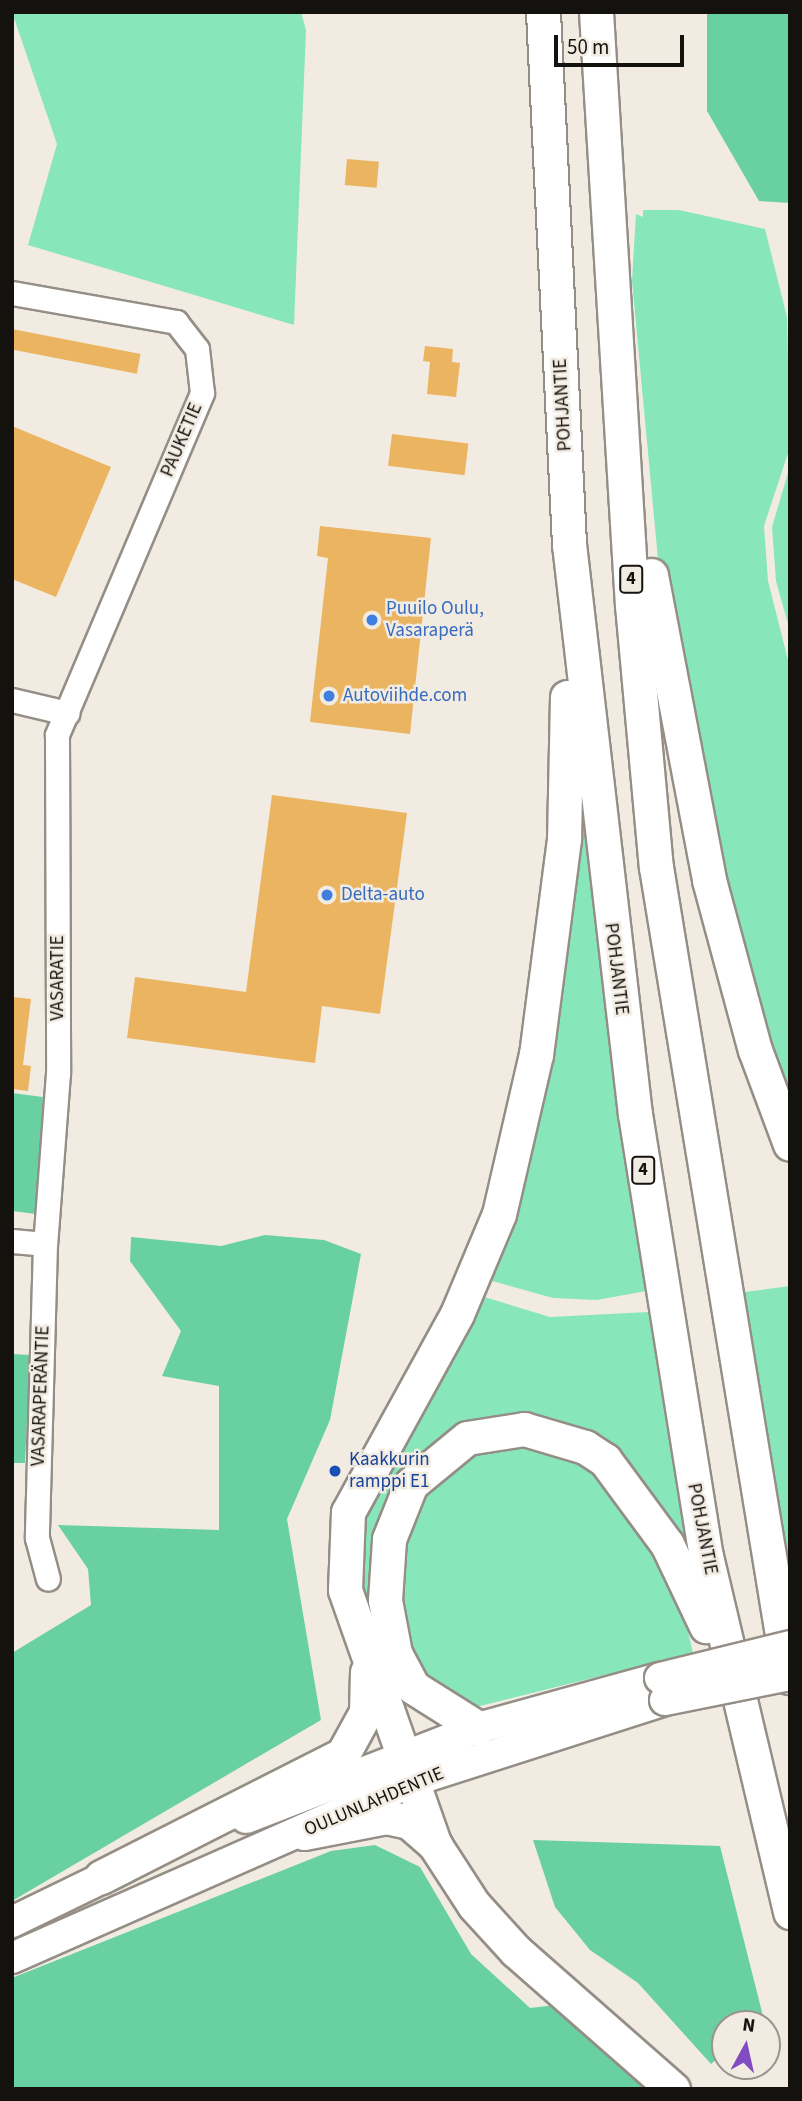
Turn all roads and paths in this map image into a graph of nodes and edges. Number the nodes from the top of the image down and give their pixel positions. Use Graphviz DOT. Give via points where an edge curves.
graph roads {
  1 [pos="543,12"];
  2 [pos="596,12"];
  3 [pos="613,291"];
  4 [pos="12,293"];
  5 [pos="569,544"];
  6 [pos="12,700"];
  7 [pos="67,713"];
  8 [pos="790,1144"];
  9 [pos="12,1241"];
  10 [pos="45,1244"];
  11 [pos="762,1529"];
  12 [pos="48,1579"];
  13 [pos="790,1620"];
  14 [pos="790,1646"];
  15 [pos="368,1663"];
  16 [pos="790,1678"];
  17 [pos="663,1689"];
  18 [pos="478,1728"];
  19 [pos="407,1768"];
  20 [pos="758,1789"];
  21 [pos="304,1833"];
  22 [pos="435,1845"];
  23 [pos="101,1877"];
  24 [pos="790,1912"];
  25 [pos="12,1922"];
  26 [pos="12,1958"];
  27 [pos="673,2089"];
  1 -- 5 [label="highway, POHJANTIE / 4"];
  2 -- 3 [label="highway, 4"];
  3 -- 8 [label="highway" via="656,614 684,767 728,955"];
  3 -- 11 [label="highway, 4" via="656,867"];
  4 -- 7 [label="street, PAUKETIE" via="176,322 197,349 202,393"];
  5 -- 15 [label="highway" via="564,839 536,1054 499,1214 457,1314 348,1512 345,1590"];
  5 -- 20 [label="highway, POHJANTIE / 4" via="601,851 666,1334"];
  6 -- 7 [label="street"];
  7 -- 10 [label="street, VASARATIE" via="57,735 58,1073"];
  9 -- 10 [label="street"];
  10 -- 12 [label="street, VASARAPERÄNTIE" via="37,1538"];
  11 -- 13 [label="highway"];
  11 -- 16 [label="highway, 4"];
  14 -- 17 [label="main road, OULUNLAHDENTIE, bridge"];
  15 -- 19 [label="highway"];
  15 -- 23 [label="highway" via="366,1712 343,1754 315,1773"];
  16 -- 17 [label="main road, OULUNLAHDENTIE, bridge"];
  17 -- 18 [label="main road, OULUNLAHDENTIE"];
  17 -- 19 [label="main road, OULUNLAHDENTIE"];
  18 -- 19 [label="main road, OULUNLAHDENTIE"];
  18 -- 20 [label="highway" via="414,1687 395,1653 385,1600 389,1539 411,1484 440,1456 467,1438 524,1429 584,1447 605,1460 646,1511 692,1592"];
  19 -- 21 [label="main road, OULUNLAHDENTIE"];
  19 -- 22 [label="highway"];
  19 -- 23 [label="main road, OULUNLAHDENTIE"];
  20 -- 24 [label="highway, POHJANTIE / 4"];
  21 -- 22 [label="highway" via="386,1817 409,1822"];
  21 -- 26 [label="main road, OULUNLAHDENTIE"];
  22 -- 27 [label="highway" via="474,1905 516,1951"];
  23 -- 25 [label="main road, OULUNLAHDENTIE"];
}
